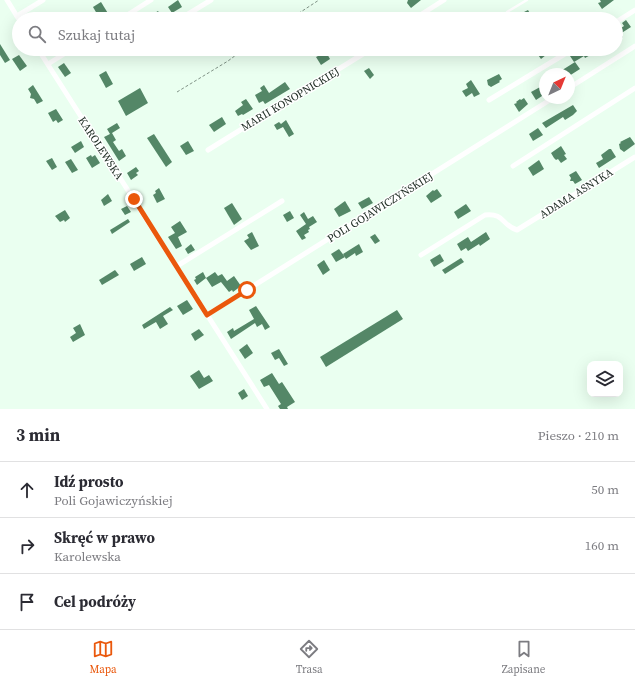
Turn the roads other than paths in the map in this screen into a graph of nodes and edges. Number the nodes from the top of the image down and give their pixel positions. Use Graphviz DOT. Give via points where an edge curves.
graph roads {
  1 [pos="7,0"];
  2 [pos="43,0"];
  3 [pos="151,0"];
  4 [pos="211,0"];
  5 [pos="444,0"];
  6 [pos="527,0"];
  7 [pos="635,10"];
  8 [pos="14,12"];
  9 [pos="26,12"];
  10 [pos="132,12"];
  11 [pos="191,12"];
  12 [pos="425,12"];
  13 [pos="507,12"];
  14 [pos="623,18"];
  15 [pos="635,46"];
  16 [pos="623,54"];
  17 [pos="43,56"];
  18 [pos="61,56"];
  19 [pos="360,56"];
  20 [pos="561,56"];
  21 [pos="619,56"];
  22 [pos="48,64"];
  23 [pos="575,84"];
  24 [pos="635,88"];
  25 [pos="489,100"];
  26 [pos="543,104"];
  27 [pos="208,150"];
  28 [pos="635,156"];
  29 [pos="513,166"];
  30 [pos="282,201"];
  31 [pos="421,254"];
  32 [pos="177,266"];
  33 [pos="207,315"];
  34 [pos="267,409"];
  1 -- 8 [label="street"];
  2 -- 9 [label="street"];
  3 -- 10 [label="street"];
  4 -- 11 [label="street"];
  5 -- 12 [label="street"];
  6 -- 13 [label="lane"];
  7 -- 14 [label="street"];
  15 -- 16 [label="street"];
  17 -- 22 [label="street, KAROLEWSKA"];
  18 -- 22 [label="street"];
  19 -- 27 [label="street, MARII KONOPNICKIEJ"];
  20 -- 25 [label="street"];
  21 -- 23 [label="street"];
  22 -- 32 [label="street, KAROLEWSKA"];
  24 -- 29 [label="street"];
  26 -- 33 [label="street, POLI GOJAWICZYŃSKIEJ"];
  28 -- 31 [label="street, ADAMA ASNYKA" via="517,230 511,228 499,216 485,215"];
  30 -- 32 [label="street"];
  32 -- 33 [label="street, KAROLEWSKA"];
  33 -- 34 [label="street, KAROLEWSKA"];
}
